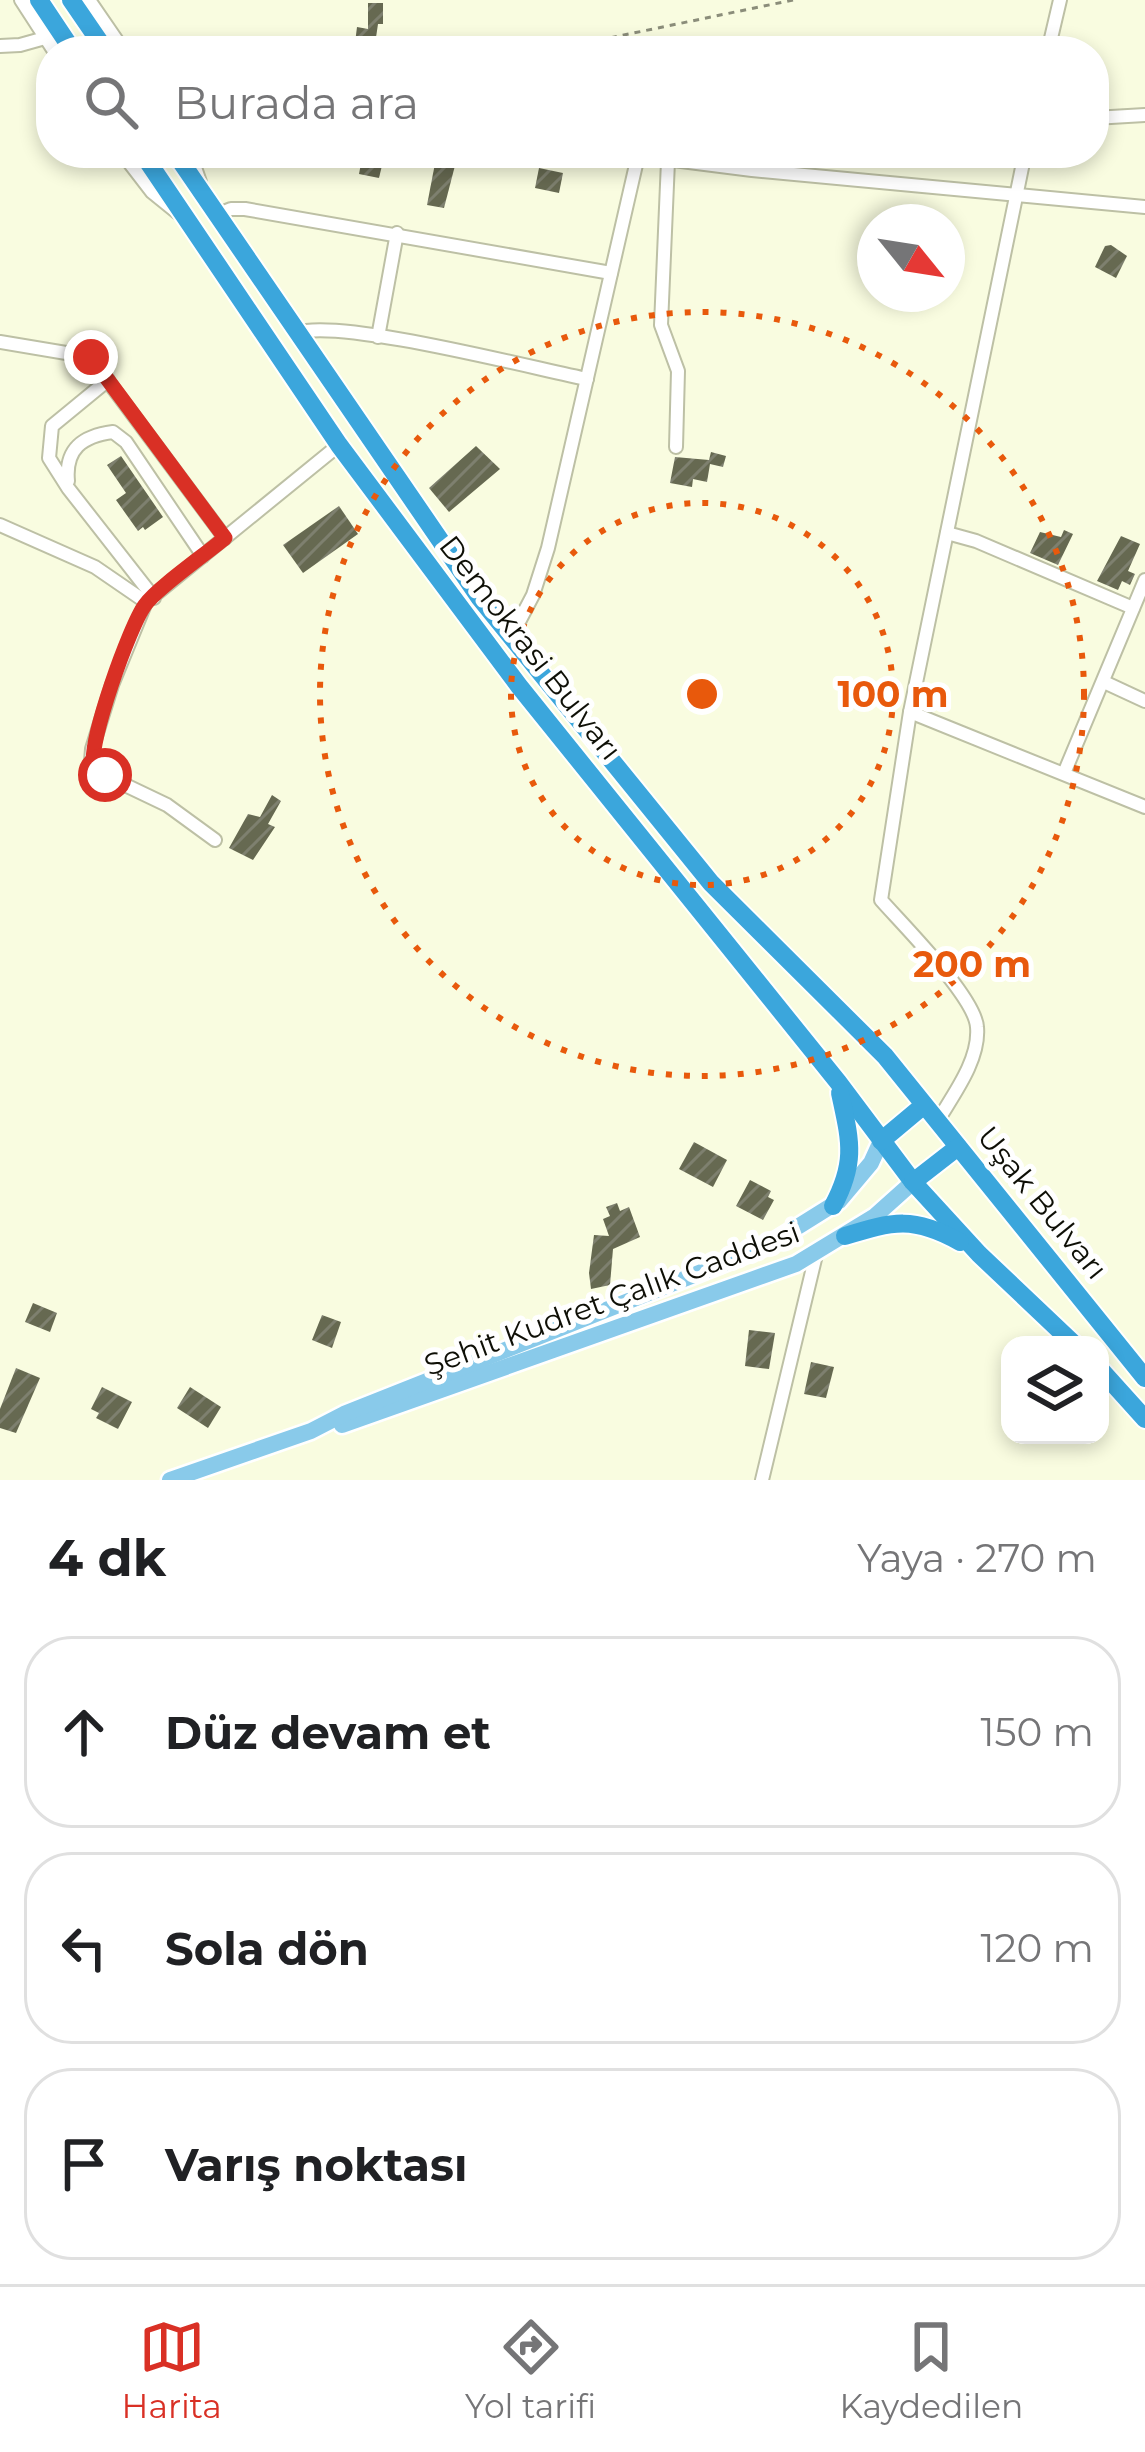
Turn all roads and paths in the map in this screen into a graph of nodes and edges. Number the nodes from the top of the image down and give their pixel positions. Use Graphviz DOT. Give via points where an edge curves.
graph roads {
  1 [pos="21,0"];
  2 [pos="39,0"];
  3 [pos="71,0"];
  4 [pos="89,0"];
  5 [pos="793,0"];
  6 [pos="1060,0"];
  7 [pos="44,36"];
  8 [pos="64,36"];
  9 [pos="96,36"];
  10 [pos="114,36"];
  11 [pos="624,36"];
  12 [pos="1052,36"];
  13 [pos="36,41"];
  14 [pos="0,46"];
  15 [pos="1145,116"];
  16 [pos="1109,117"];
  17 [pos="134,168"];
  18 [pos="152,168"];
  19 [pos="185,168"];
  20 [pos="195,168"];
  21 [pos="635,168"];
  22 [pos="668,168"];
  23 [pos="735,168"];
  24 [pos="1022,168"];
  25 [pos="203,194"];
  26 [pos="1015,197"];
  27 [pos="1145,207"];
  28 [pos="216,215"];
  29 [pos="186,217"];
  30 [pos="397,233"];
  31 [pos="611,273"];
  32 [pos="297,333"];
  33 [pos="378,337"];
  34 [pos="0,343"];
  35 [pos="586,379"];
  36 [pos="108,380"];
  37 [pos="339,445"];
  38 [pos="676,447"];
  39 [pos="68,488"];
  40 [pos="0,525"];
  41 [pos="946,533"];
  42 [pos="225,538"];
  43 [pos="203,556"];
  44 [pos="1145,580"];
  45 [pos="150,600"];
  46 [pos="1133,608"];
  47 [pos="511,637"];
  48 [pos="1103,682"];
  49 [pos="1145,701"];
  50 [pos="910,712"];
  51 [pos="1065,771"];
  52 [pos="1145,807"];
  53 [pos="215,840"];
  54 [pos="838,1082"];
  55 [pos="924,1105"];
  56 [pos="938,1122"];
  57 [pos="880,1141"];
  58 [pos="958,1147"];
  59 [pos="913,1182"];
  60 [pos="833,1206"];
  61 [pos="845,1236"];
  62 [pos="979,1254"];
  63 [pos="816,1255"];
  64 [pos="1066,1336"];
  65 [pos="1145,1378"];
  66 [pos="1109,1379"];
  67 [pos="1145,1419"];
  68 [pos="311,1431"];
  69 [pos="170,1480"];
  70 [pos="763,1480"];
  1 -- 7 [label="street"];
  2 -- 8 [label="highway"];
  3 -- 9 [label="highway"];
  4 -- 10 [label="street"];
  5 -- 11 [label="path"];
  6 -- 12 [label="street"];
  13 -- 14 [label="street"];
  15 -- 16 [label="street"];
  17 -- 29 [label="street"];
  18 -- 29 [label="highway, Demokrasi Bulvarı"];
  19 -- 25 [label="highway, Demokrasi Bulvarı"];
  20 -- 25 [label="street"];
  21 -- 31 [label="street"];
  22 -- 38 [label="street" via="661,325 678,370"];
  23 -- 26 [label="street"];
  24 -- 26 [label="street"];
  25 -- 28 [label="highway, Demokrasi Bulvarı"];
  26 -- 27 [label="street"];
  26 -- 41 [label="street"];
  28 -- 30 [label="street" via="238,208"];
  28 -- 32 [label="highway, Demokrasi Bulvarı"];
  29 -- 37 [label="highway, Demokrasi Bulvarı"];
  30 -- 31 [label="street"];
  30 -- 33 [label="street"];
  31 -- 35 [label="street"];
  32 -- 33 [label="street" via="320,328"];
  32 -- 47 [label="highway, Demokrasi Bulvarı"];
  33 -- 35 [label="street"];
  34 -- 36 [label="street" via="91,357"];
  35 -- 47 [label="street" via="542,572"];
  36 -- 39 [label="street" via="52,426 49,458"];
  36 -- 42 [label="street"];
  37 -- 42 [label="street"];
  37 -- 54 [label="highway, Demokrasi Bulvarı" via="519,686"];
  39 -- 43 [label="street" via="68,456 95,434 113,432"];
  39 -- 45 [label="street"];
  40 -- 45 [label="street"];
  41 -- 46 [label="street"];
  41 -- 50 [label="street"];
  42 -- 43 [label="street"];
  43 -- 45 [label="street"];
  44 -- 46 [label="street"];
  45 -- 53 [label="street" via="112,685 92,761"];
  46 -- 48 [label="street"];
  47 -- 55 [label="highway, Demokrasi Bulvarı" via="711,884"];
  48 -- 49 [label="street"];
  48 -- 51 [label="street"];
  50 -- 51 [label="street"];
  50 -- 56 [label="street" via="881,900 962,993 978,1025 968,1069"];
  51 -- 52 [label="street"];
  54 -- 57 [label="highway, Demokrasi Bulvarı"];
  54 -- 60 [label="highway" via="851,1161"];
  55 -- 56 [label="highway, Demokrasi Bulvarı"];
  55 -- 57 [label="highway"];
  56 -- 58 [label="highway, Uşak Bulvarı"];
  57 -- 59 [label="highway, Demokrasi Bulvarı"];
  57 -- 60 [label="main road, Şehit Kudret Çalık Caddesi"];
  58 -- 59 [label="highway"];
  58 -- 65 [label="highway, Uşak Bulvarı"];
  59 -- 61 [label="main road, Şehit Kudret Çalık Caddesi"];
  59 -- 62 [label="highway"];
  60 -- 68 [label="main road, Şehit Kudret Çalık Caddesi" via="767,1246"];
  61 -- 62 [label="highway" via="910,1222"];
  61 -- 63 [label="main road, Şehit Kudret Çalık Caddesi"];
  62 -- 64 [label="highway"];
  63 -- 68 [label="main road, Şehit Kudret Çalık Caddesi"];
  63 -- 70 [label="street"];
  66 -- 67 [label="highway"];
  68 -- 69 [label="main road, Şehit Kudret Çalık Caddesi"];
}
